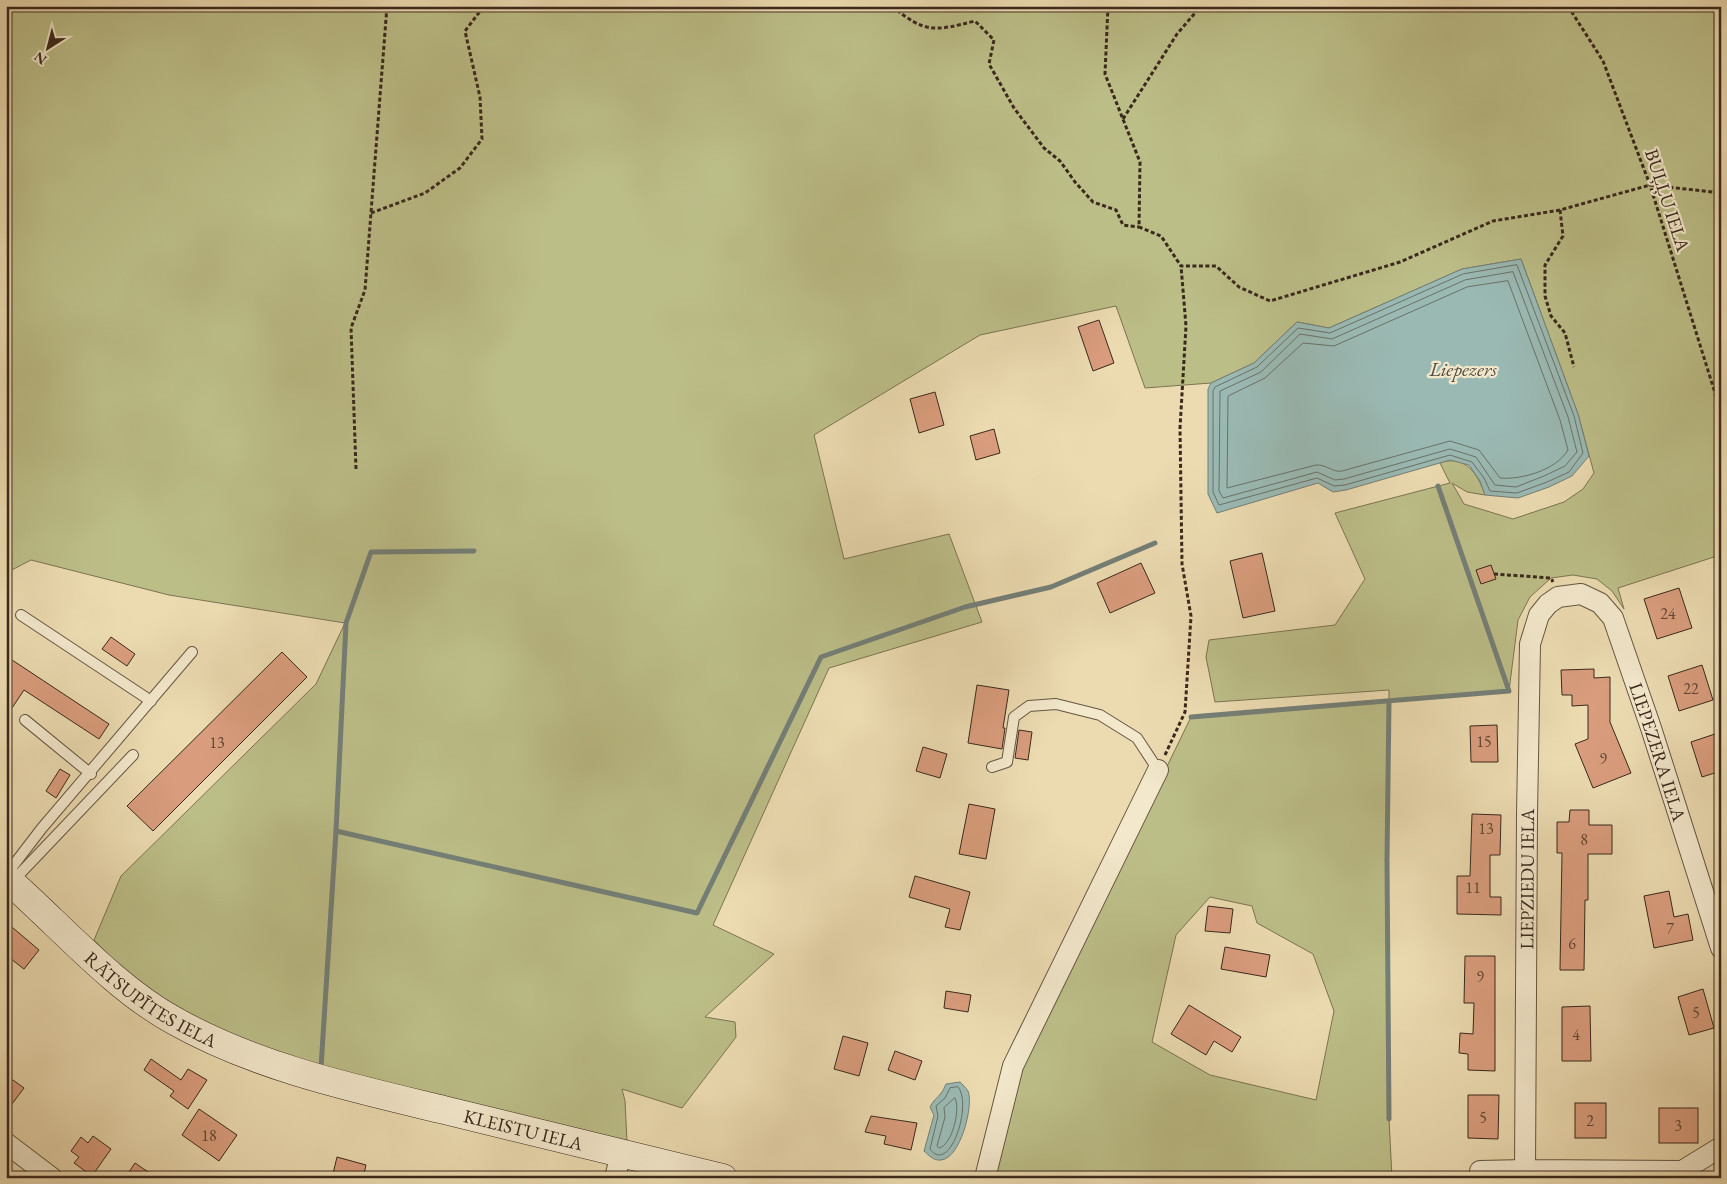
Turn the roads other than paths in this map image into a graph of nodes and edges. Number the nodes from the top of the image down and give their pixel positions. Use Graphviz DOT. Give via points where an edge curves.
graph roads {
  1 [pos="1558,597"];
  2 [pos="21,615"];
  3 [pos="192,652"];
  4 [pos="151,701"];
  5 [pos="25,720"];
  6 [pos="133,755"];
  7 [pos="992,767"];
  8 [pos="1158,770"];
  9 [pos="90,774"];
  10 [pos="8,879"];
  11 [pos="1721,948"];
  12 [pos="322,1079"];
  13 [pos="1721,1147"];
  14 [pos="10,1154"];
  15 [pos="618,1166"];
  16 [pos="1525,1170"];
  17 [pos="1480,1171"];
  18 [pos="1682,1174"];
  19 [pos="52,1178"];
  20 [pos="723,1178"];
  21 [pos="985,1178"];
  1 -- 11 [label="street, LIEPEZERA IELA" via="1581,594 1600,603 1613,618"];
  1 -- 16 [label="street, LIEPZIEDU IELA" via="1539,615 1530,644"];
  2 -- 4 [label="lane"];
  3 -- 4 [label="lane"];
  4 -- 9 [label="lane"];
  5 -- 9 [label="lane"];
  6 -- 10 [label="lane"];
  7 -- 8 [label="lane" via="1007,762 1014,717 1029,706 1056,704 1100,715 1137,738"];
  8 -- 21 [label="street" via="1013,1066"];
  9 -- 10 [label="lane" via="42,828"];
  10 -- 12 [label="street, RĀTSUPĪTES IELA" via="116,979 171,1019 222,1045"];
  12 -- 15 [label="street, KLEISTU IELA"];
  13 -- 18 [label="street"];
  14 -- 19 [label="street"];
  15 -- 20 [label="street, KLEISTU IELA"];
  16 -- 17 [label="street"];
  16 -- 18 [label="street"];
}
